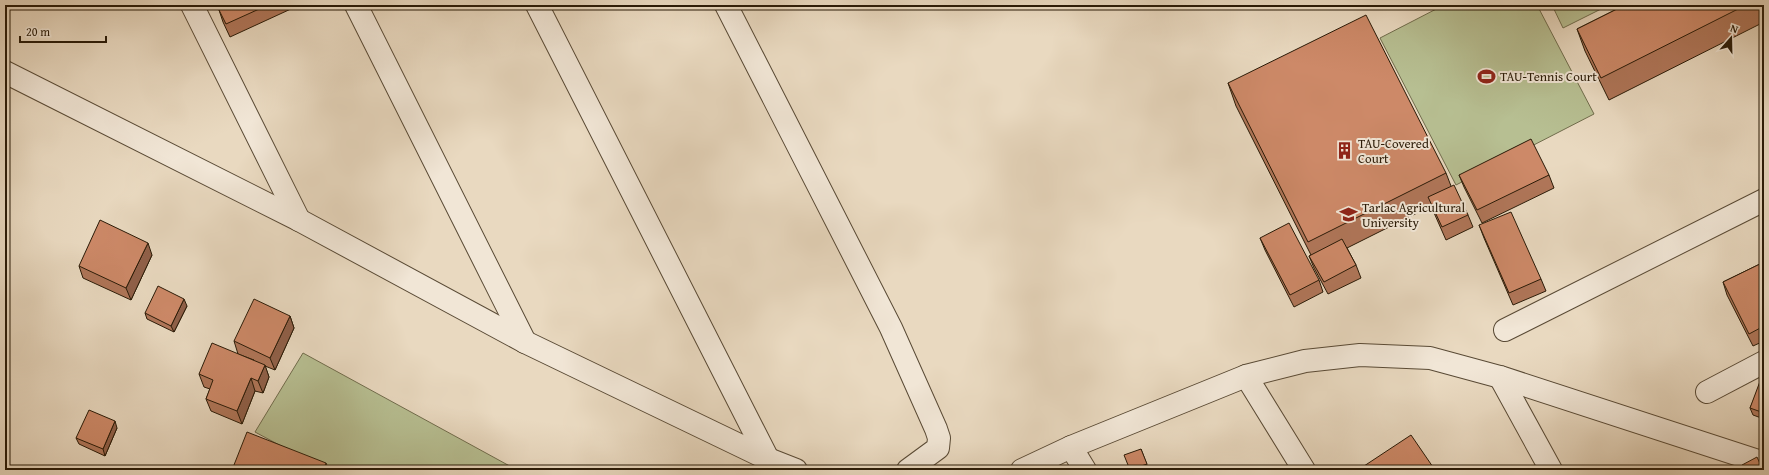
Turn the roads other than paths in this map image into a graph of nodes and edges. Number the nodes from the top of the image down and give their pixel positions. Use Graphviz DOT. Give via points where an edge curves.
graph roads {
  1 [pos="192,5"];
  2 [pos="356,5"];
  3 [pos="537,5"];
  4 [pos="726,5"];
  5 [pos="5,72"];
  6 [pos="1764,200"];
  7 [pos="299,220"];
  8 [pos="1505,330"];
  9 [pos="525,342"];
  10 [pos="1764,362"];
  11 [pos="1246,376"];
  12 [pos="1500,377"];
  13 [pos="1707,392"];
  14 [pos="1071,447"];
  15 [pos="768,459"];
  16 [pos="1764,463"];
  17 [pos="796,470"];
  18 [pos="908,470"];
  19 [pos="1022,470"];
  20 [pos="1085,470"];
  21 [pos="1304,470"];
  22 [pos="1551,470"];
  1 -- 7 [label="street"];
  2 -- 9 [label="street"];
  3 -- 15 [label="street"];
  4 -- 18 [label="street" via="891,328 936,429 939,438 938,448"];
  5 -- 7 [label="street"];
  6 -- 8 [label="street"];
  7 -- 9 [label="street"];
  9 -- 15 [label="street"];
  10 -- 13 [label="street"];
  11 -- 12 [label="street" via="1305,361 1360,355 1430,358"];
  11 -- 14 [label="street"];
  11 -- 21 [label="street"];
  12 -- 16 [label="street"];
  12 -- 22 [label="street"];
  14 -- 19 [label="street"];
  14 -- 20 [label="street"];
  15 -- 17 [label="street"];
}
